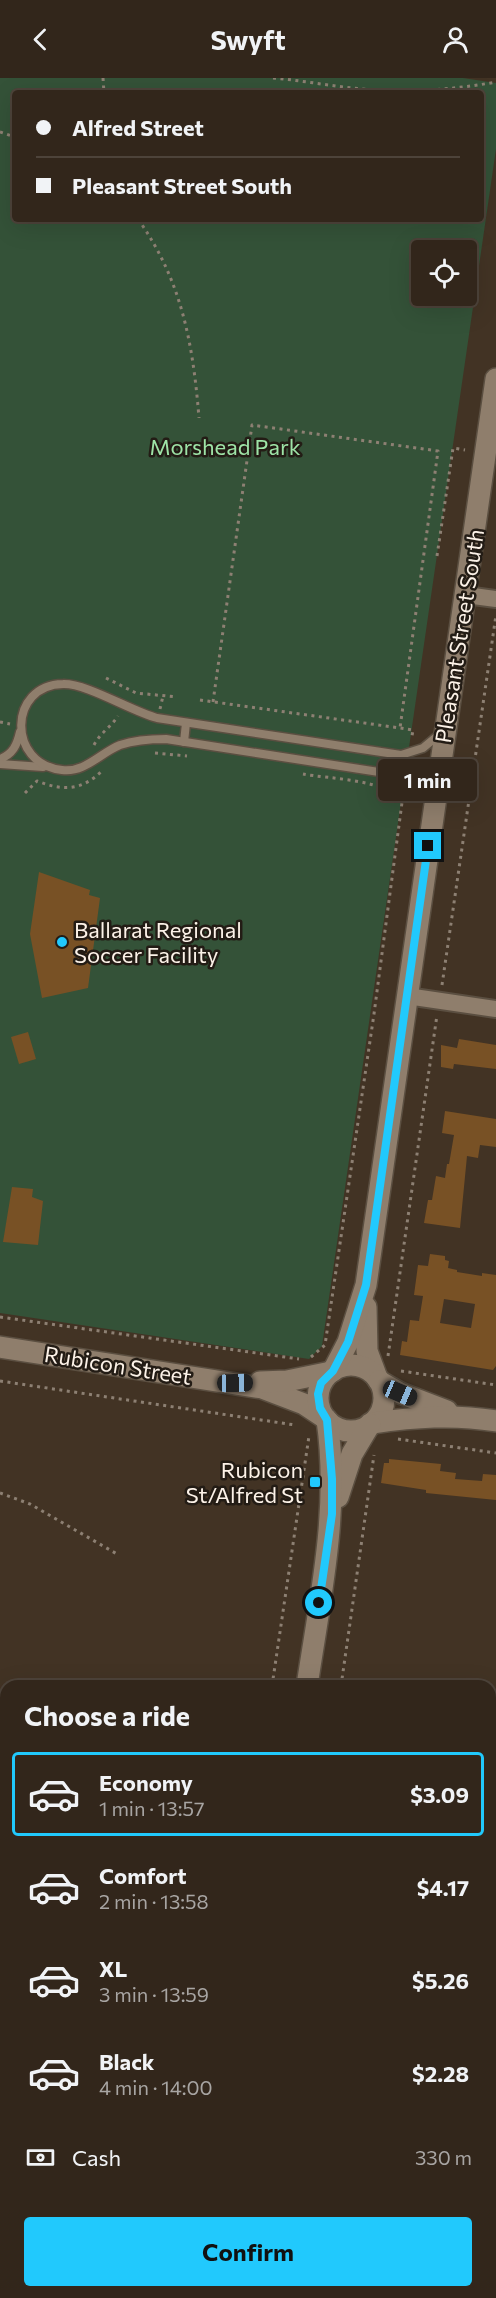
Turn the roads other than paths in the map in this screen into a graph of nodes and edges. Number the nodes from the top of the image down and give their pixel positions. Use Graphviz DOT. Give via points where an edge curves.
graph roads {
  1 [pos="496,379"];
  2 [pos="466,595"];
  3 [pos="496,599"];
  4 [pos="186,723"];
  5 [pos="21,730"];
  6 [pos="444,731"];
  7 [pos="184,742"];
  8 [pos="0,759"];
  9 [pos="0,764"];
  10 [pos="53,768"];
  11 [pos="438,781"];
  12 [pos="407,996"];
  13 [pos="496,1009"];
  14 [pos="366,1285"];
  15 [pos="0,1347"];
  16 [pos="332,1371"];
  17 [pos="378,1380"];
  18 [pos="235,1383"];
  19 [pos="463,1416"];
  20 [pos="496,1421"];
  21 [pos="320,1422"];
  22 [pos="371,1423"];
  23 [pos="332,1514"];
  24 [pos="308,1680"];
  1 -- 2 [label="street, Pleasant Street South"];
  2 -- 3 [label="street"];
  2 -- 6 [label="street, Pleasant Street South"];
  4 -- 5 [label="lane" via="122,706 79,686 52,685 30,699 23,711"];
  4 -- 6 [label="lane" via="401,755 423,748"];
  4 -- 7 [label="lane"];
  5 -- 8 [label="lane" via="18,743"];
  5 -- 10 [label="lane" via="31,755"];
  6 -- 11 [label="street, Pleasant Street South"];
  7 -- 10 [label="lane" via="134,741 75,770"];
  7 -- 11 [label="lane"];
  9 -- 10 [label="lane"];
  11 -- 12 [label="street, Pleasant Street South"];
  12 -- 13 [label="street"];
  12 -- 14 [label="street, Pleasant Street South"];
  14 -- 16 [label="street, Pleasant Street South" via="348,1342"];
  14 -- 17 [label="street, Pleasant Street South" via="367,1351"];
  15 -- 18 [label="street, Rubicon Street"];
  16 -- 17 [label="street" via="356,1366"];
  16 -- 18 [label="street, Rubicon Street" via="287,1381"];
  16 -- 21 [label="street" via="321,1383 318,1394"];
  17 -- 19 [label="street" via="424,1404"];
  17 -- 22 [label="street" via="383,1403"];
  18 -- 21 [label="street, Rubicon Street" via="282,1394 304,1404"];
  19 -- 20 [label="street"];
  19 -- 22 [label="street" via="423,1416"];
  21 -- 22 [label="street" via="349,1431"];
  21 -- 23 [label="street" via="332,1467"];
  22 -- 23 [label="street" via="352,1454"];
  23 -- 24 [label="street"];
}
